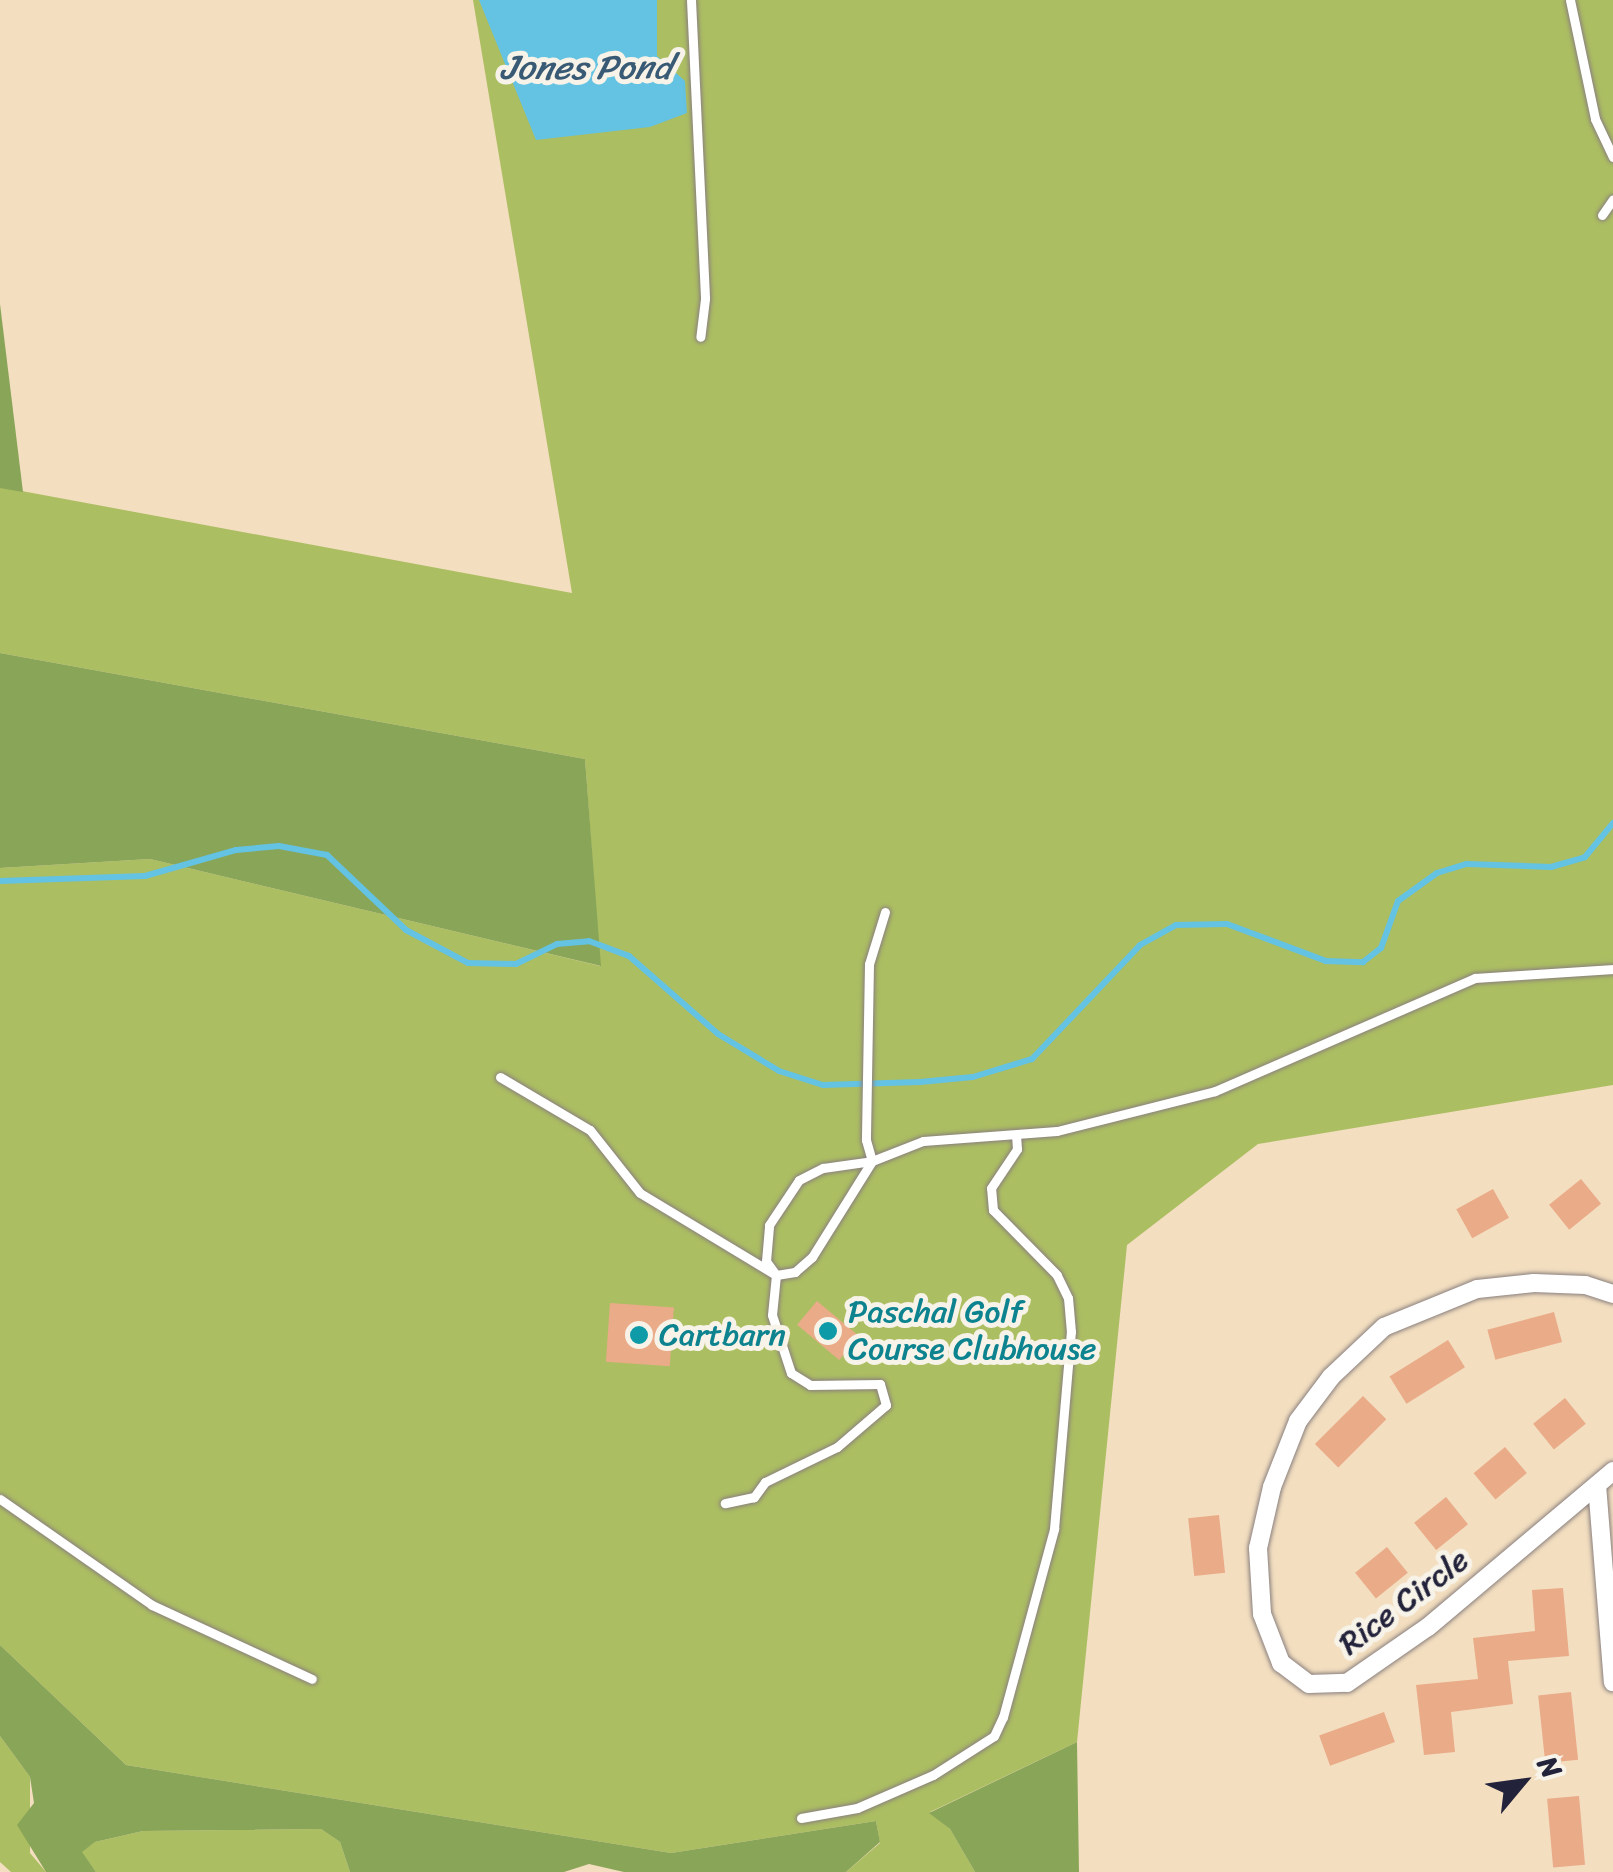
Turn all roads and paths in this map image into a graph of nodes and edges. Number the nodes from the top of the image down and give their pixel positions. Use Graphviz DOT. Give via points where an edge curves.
graph roads {
  1 [pos="691,0"];
  2 [pos="1570,0"];
  3 [pos="1613,157"];
  4 [pos="1613,198"];
  5 [pos="1602,216"];
  6 [pos="700,338"];
  7 [pos="884,912"];
  8 [pos="1613,969"];
  9 [pos="500,1077"];
  10 [pos="1016,1135"];
  11 [pos="872,1161"];
  12 [pos="776,1275"];
  13 [pos="1613,1294"];
  14 [pos="1613,1471"];
  15 [pos="1598,1485"];
  16 [pos="0,1500"];
  17 [pos="725,1503"];
  18 [pos="312,1679"];
  19 [pos="1613,1682"];
  20 [pos="801,1818"];
  1 -- 6 [label="lane" via="705,299"];
  2 -- 3 [label="lane" via="1594,119"];
  4 -- 5 [label="lane"];
  7 -- 11 [label="lane" via="869,964 866,1140"];
  8 -- 10 [label="lane" via="1474,978 1215,1091 1124,1117"];
  9 -- 12 [label="lane" via="590,1130 640,1193"];
  10 -- 11 [label="lane" via="922,1141"];
  10 -- 20 [label="lane" via="1010,1163 991,1188 994,1210 1057,1275 1068,1298 1071,1332 1054,1529 1003,1717 994,1736 933,1775 857,1808"];
  11 -- 12 [label="lane" via="812,1257 795,1272"];
  11 -- 12 [label="lane" via="851,1160 799,1180 766,1235 766,1261"];
  12 -- 17 [label="lane" via="772,1316 791,1373 810,1385 874,1380 886,1405 837,1447 765,1482 754,1497"];
  13 -- 15 [label="street, Rice Circle" via="1534,1283 1476,1289 1384,1327 1331,1377 1298,1421 1258,1548 1262,1614 1281,1662 1309,1684 1347,1683 1428,1627"];
  14 -- 15 [label="street, Rice Circle"];
  15 -- 19 [label="street"];
  16 -- 18 [label="lane" via="152,1605"];
}
